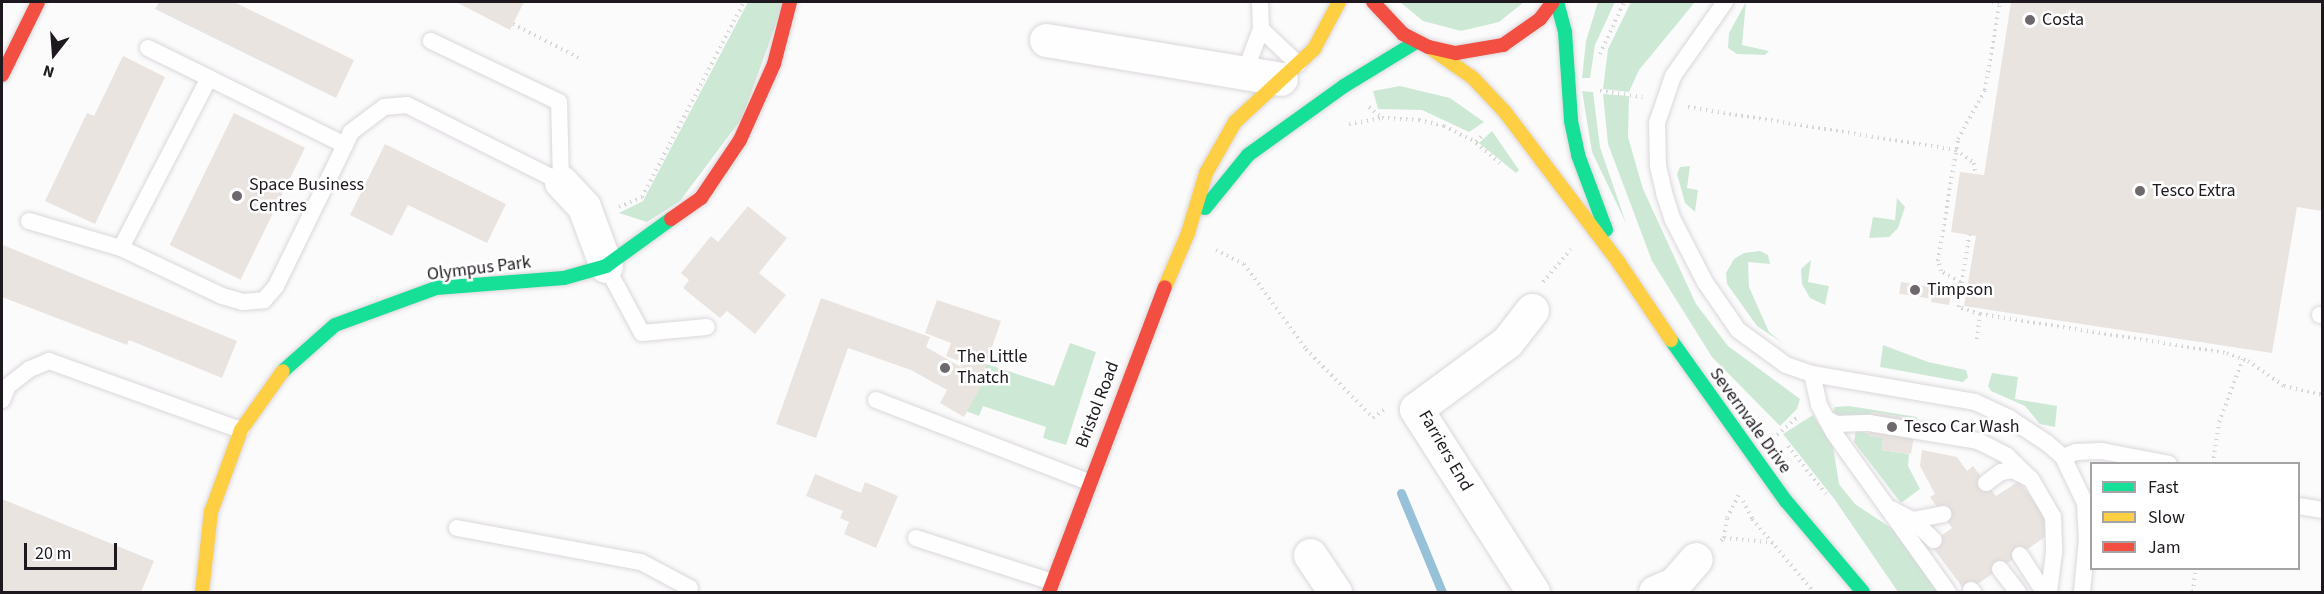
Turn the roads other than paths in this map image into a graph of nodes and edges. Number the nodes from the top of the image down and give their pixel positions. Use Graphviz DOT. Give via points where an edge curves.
graph roads {
  1 [pos="38,2"];
  2 [pos="790,2"];
  3 [pos="1260,2"];
  4 [pos="1339,2"];
  5 [pos="1373,2"];
  6 [pos="1555,2"];
  7 [pos="1725,2"];
  8 [pos="1260,29"];
  9 [pos="431,40"];
  10 [pos="1046,40"];
  11 [pos="1422,44"];
  12 [pos="148,48"];
  13 [pos="1289,72"];
  14 [pos="1244,74"];
  15 [pos="2,75"];
  16 [pos="209,78"];
  17 [pos="345,145"];
  18 [pos="561,182"];
  19 [pos="29,221"];
  20 [pos="1188,233"];
  21 [pos="121,248"];
  22 [pos="1618,263"];
  23 [pos="606,266"];
  24 [pos="1532,310"];
  25 [pos="707,327"];
  26 [pos="1812,374"];
  27 [pos="2,400"];
  28 [pos="876,400"];
  29 [pos="1826,419"];
  30 [pos="241,430"];
  31 [pos="2063,457"];
  32 [pos="2159,462"];
  33 [pos="2031,479"];
  34 [pos="1088,482"];
  35 [pos="2011,485"];
  36 [pos="1886,504"];
  37 [pos="2300,506"];
  38 [pos="2322,510"];
  39 [pos="1943,514"];
  40 [pos="1913,520"];
  41 [pos="457,528"];
  42 [pos="2047,535"];
  43 [pos="916,538"];
  44 [pos="1935,540"];
  45 [pos="2054,552"];
  46 [pos="1311,555"];
  47 [pos="2020,555"];
  48 [pos="1696,559"];
  49 [pos="2000,569"];
  50 [pos="1051,587"];
  51 [pos="202,592"];
  52 [pos="689,592"];
  53 [pos="1335,592"];
  54 [pos="1533,592"];
  55 [pos="1655,592"];
  56 [pos="1863,592"];
  57 [pos="1948,592"];
  58 [pos="2018,592"];
  59 [pos="2044,592"];
  60 [pos="2049,592"];
  61 [pos="2082,592"];
  1 -- 15 [label="main road"];
  2 -- 23 [label="main road, Olympus Park" via="774,64 745,129 701,198"];
  3 -- 8 [label="lane"];
  4 -- 13 [label="main road, Bristol Road" via="1314,50"];
  5 -- 11 [label="main road, Severnvale Drive" via="1383,16"];
  6 -- 11 [label="main road" via="1528,30 1503,45 1470,53"];
  6 -- 22 [label="main road, Severnvale Drive" via="1565,32 1571,121 1578,155"];
  7 -- 26 [label="lane" via="1673,76 1662,101 1656,144 1664,192 1673,220 1722,310 1752,344 1786,365"];
  8 -- 13 [label="lane"];
  8 -- 14 [label="lane"];
  9 -- 18 [label="lane" via="559,102"];
  10 -- 14 [label="street"];
  11 -- 20 [label="main road, Bristol Road" via="1344,86 1248,155"];
  11 -- 22 [label="main road, Severnvale Drive" via="1473,78 1505,112"];
  12 -- 16 [label="lane"];
  13 -- 14 [label="street"];
  13 -- 20 [label="main road, Bristol Road" via="1227,133 1206,173"];
  16 -- 17 [label="lane"];
  16 -- 21 [label="lane"];
  17 -- 18 [label="lane" via="363,120 384,107 407,105"];
  17 -- 21 [label="lane" via="276,286 264,300 243,302 222,296"];
  18 -- 23 [label="street" via="584,207"];
  19 -- 21 [label="lane"];
  20 -- 34 [label="main road, Bristol Road"];
  22 -- 56 [label="main road, Severnvale Drive" via="1786,501"];
  23 -- 25 [label="lane" via="642,333"];
  23 -- 30 [label="main road, Olympus Park" via="564,278 436,288 335,325 282,372"];
  24 -- 54 [label="street, Farriers End" via="1507,342 1416,409"];
  26 -- 29 [label="lane"];
  26 -- 31 [label="lane" via="1975,402 2026,428"];
  27 -- 30 [label="lane" via="8,386 30,369 50,361"];
  28 -- 34 [label="lane"];
  29 -- 33 [label="lane" via="1836,424 1869,423 1978,441 2000,452"];
  29 -- 36 [label="lane"];
  30 -- 51 [label="main road, Olympus Park" via="211,512"];
  31 -- 32 [label="lane" via="2076,452 2103,451"];
  31 -- 61 [label="lane" via="2085,503"];
  33 -- 35 [label="lane" via="2013,470 1990,480 2003,477"];
  33 -- 45 [label="lane" via="2053,518"];
  34 -- 50 [label="main road, Bristol Road"];
  36 -- 40 [label="lane"];
  36 -- 57 [label="lane"];
  37 -- 38 [label="lane"];
  39 -- 40 [label="lane"];
  40 -- 44 [label="lane"];
  41 -- 52 [label="lane" via="641,562 690,588"];
  42 -- 45 [label="lane"];
  43 -- 50 [label="lane"];
  45 -- 60 [label="lane"];
  46 -- 53 [label="street"];
  47 -- 59 [label="lane"];
  48 -- 55 [label="street" via="1674,584"];
  49 -- 58 [label="lane"];
}
